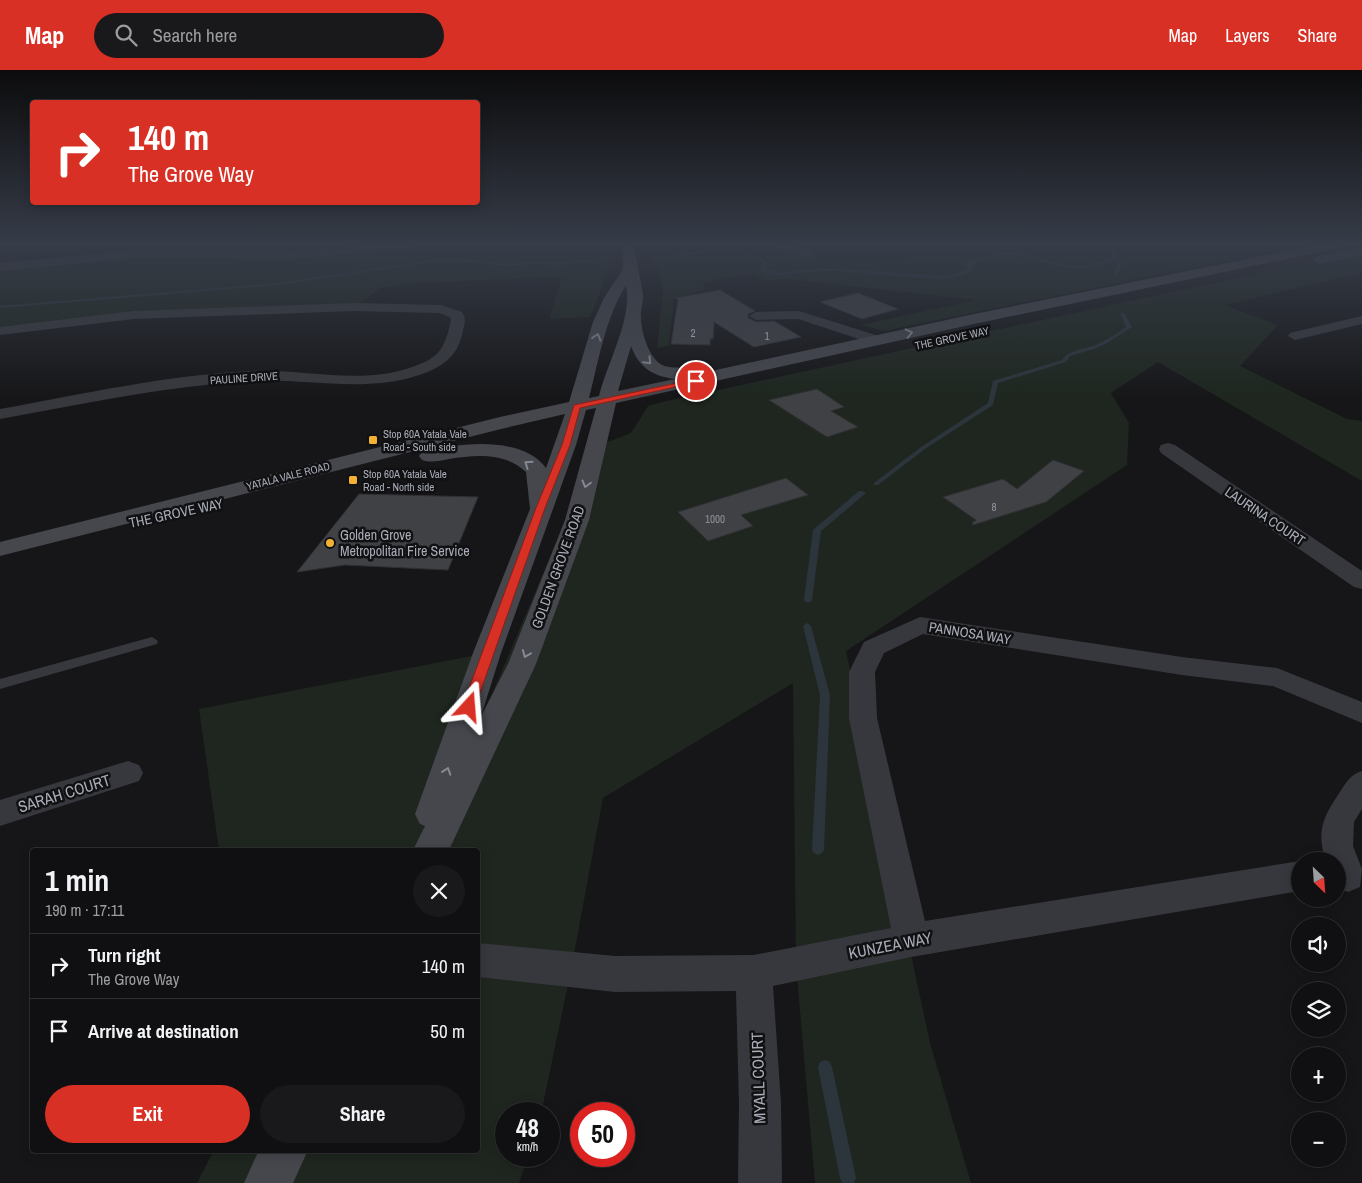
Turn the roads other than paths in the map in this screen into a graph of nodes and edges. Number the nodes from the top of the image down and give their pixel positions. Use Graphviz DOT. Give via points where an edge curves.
graph roads {
  1 [pos="612,296"];
  2 [pos="636,296"];
  3 [pos="1089,296"];
  4 [pos="1142,296"];
  5 [pos="633,316"];
  6 [pos="756,316"];
  7 [pos="1362,320"];
  8 [pos="0,331"];
  9 [pos="1295,336"];
  10 [pos="877,340"];
  11 [pos="828,351"];
  12 [pos="583,384"];
  13 [pos="606,408"];
  14 [pos="0,414"];
  15 [pos="575,414"];
  16 [pos="443,437"];
  17 [pos="1168,449"];
  18 [pos="427,456"];
  19 [pos="540,508"];
  20 [pos="73,532"];
  21 [pos="0,549"];
  22 [pos="1362,582"];
  23 [pos="152,641"];
  24 [pos="0,684"];
  25 [pos="1362,712"];
  26 [pos="128,773"];
  27 [pos="1362,783"];
  28 [pos="0,813"];
  29 [pos="421,848"];
  30 [pos="432,848"];
  31 [pos="1291,877"];
  32 [pos="1349,878"];
  33 [pos="911,940"];
  34 [pos="480,960"];
  35 [pos="754,973"];
  36 [pos="283,1153"];
  37 [pos="268,1183"];
  38 [pos="760,1183"];
  12 -- 1 [label="main road, one-way" via="601,322"];
  2 -- 5 [label="main road, GOLDEN GROVE ROAD"];
  10 -- 3 [label="main road, THE GROVE WAY, one-way"];
  4 -- 13 [label="main road, THE GROVE WAY"];
  5 -- 11 [label="main road, one-way" via="639,351 645,360 672,374 698,374"];
  5 -- 13 [label="main road, GOLDEN GROVE ROAD"];
  6 -- 10 [label="street" via="799,311"];
  7 -- 9 [label="street"];
  8 -- 14 [label="street, PAULINE DRIVE" via="122,315 354,307 441,309 451,311 458,320 449,353 432,365 392,377 358,380 244,376 124,391"];
  10 -- 11 [label="main road, THE GROVE WAY"];
  11 -- 13 [label="main road, THE GROVE WAY"];
  12 -- 15 [label="main road"];
  12 -- 16 [label="main road" via="560,400"];
  13 -- 15 [label="main road, THE GROVE WAY"];
  13 -- 30 [label="main road, GOLDEN GROVE ROAD, one-way" via="577,520 529,646"];
  15 -- 16 [label="main road, YATALA VALE ROAD"];
  15 -- 18 [label="main road"];
  15 -- 19 [label="main road"];
  16 -- 20 [label="main road, YATALA VALE ROAD"];
  17 -- 22 [label="street, LAURINA COURT"];
  19 -- 18 [label="main road, one-way" via="537,470 522,459 483,451"];
  18 -- 20 [label="main road, THE GROVE WAY" via="128,524"];
  29 -- 19 [label="main road, one-way"];
  20 -- 21 [label="main road, YATALA VALE ROAD"];
  23 -- 24 [label="lane"];
  25 -- 33 [label="street, PANNOSA WAY" via="1277,677 1182,666 920,625 873,648 862,672 863,718"];
  26 -- 28 [label="street, SARAH COURT"];
  27 -- 32 [label="street" via="1338,820 1337,846"];
  31 -- 33 [label="street, KUNZEA WAY"];
  33 -- 35 [label="street, KUNZEA WAY"];
  34 -- 35 [label="street, KUNZEA WAY" via="615,974"];
  35 -- 38 [label="street, MYALL COURT"];
  36 -- 37 [label="main road"];
}
